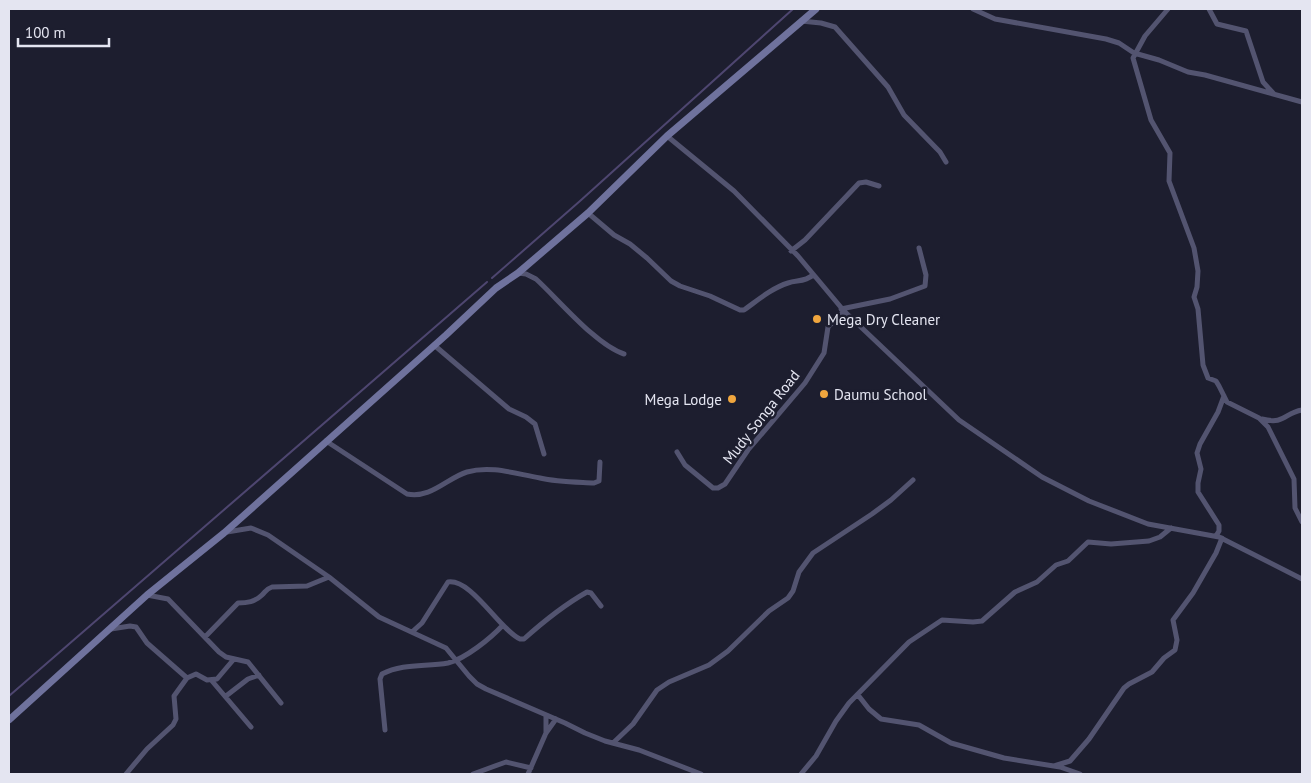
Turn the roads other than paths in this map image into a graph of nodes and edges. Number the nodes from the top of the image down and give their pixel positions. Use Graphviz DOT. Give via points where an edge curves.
graph roads {
  1 [pos="815,9"];
  2 [pos="973,9"];
  3 [pos="1168,9"];
  4 [pos="1209,9"];
  5 [pos="801,21"];
  6 [pos="1134,54"];
  7 [pos="1274,94"];
  8 [pos="1302,102"];
  9 [pos="667,136"];
  10 [pos="946,162"];
  11 [pos="879,186"];
  12 [pos="588,212"];
  13 [pos="919,248"];
  14 [pos="791,251"];
  15 [pos="518,273"];
  16 [pos="813,275"];
  17 [pos="842,310"];
  18 [pos="434,345"];
  19 [pos="624,354"];
  20 [pos="1224,396"];
  21 [pos="1302,406"];
  22 [pos="1299,411"];
  23 [pos="1259,418"];
  24 [pos="326,441"];
  25 [pos="677,452"];
  26 [pos="544,454"];
  27 [pos="600,462"];
  28 [pos="913,480"];
  29 [pos="1302,522"];
  30 [pos="1171,528"];
  31 [pos="224,533"];
  32 [pos="1219,537"];
  33 [pos="329,577"];
  34 [pos="1302,579"];
  35 [pos="147,595"];
  36 [pos="601,606"];
  37 [pos="503,625"];
  38 [pos="111,629"];
  39 [pos="412,632"];
  40 [pos="205,637"];
  41 [pos="234,659"];
  42 [pos="457,660"];
  43 [pos="259,675"];
  44 [pos="187,678"];
  45 [pos="212,681"];
  46 [pos="858,695"];
  47 [pos="226,696"];
  48 [pos="281,703"];
  49 [pos="546,716"];
  50 [pos="556,719"];
  51 [pos="9,720"];
  52 [pos="251,727"];
  53 [pos="385,730"];
  54 [pos="546,733"];
  55 [pos="613,743"];
  56 [pos="1054,766"];
  57 [pos="531,768"];
  58 [pos="126,774"];
  59 [pos="474,774"];
  60 [pos="528,774"];
  61 [pos="700,774"];
  62 [pos="801,774"];
  63 [pos="1080,774"];
  1 -- 5 [label="main road"];
  2 -- 6 [label="street" via="995,19 1106,39 1119,43"];
  3 -- 6 [label="street"];
  4 -- 7 [label="street" via="1217,24 1246,31 1263,82"];
  5 -- 9 [label="main road"];
  5 -- 10 [label="street" via="835,27 888,88 904,115"];
  6 -- 7 [label="street"];
  6 -- 20 [label="street" via="1151,120 1170,153 1169,181 1194,248 1198,271 1194,297 1203,365 1208,378 1216,381"];
  7 -- 8 [label="street"];
  9 -- 12 [label="main road"];
  9 -- 14 [label="street" via="734,192"];
  11 -- 14 [label="street" via="859,183"];
  12 -- 15 [label="main road"];
  12 -- 16 [label="street" via="671,281 740,310 770,291"];
  13 -- 17 [label="street" via="926,274 925,286 890,299"];
  14 -- 16 [label="street"];
  15 -- 18 [label="main road" via="496,288"];
  15 -- 19 [label="street" via="536,280 598,339"];
  16 -- 17 [label="street"];
  17 -- 25 [label="street, Mudy Songa Road" via="828,327 824,353 805,383 748,450 725,484 713,488 685,465"];
  17 -- 30 [label="street" via="959,420 1042,477 1089,501 1148,524"];
  18 -- 24 [label="main road"];
  18 -- 26 [label="street" via="509,409 535,424"];
  20 -- 23 [label="street" via="1230,404"];
  20 -- 32 [label="street" via="1197,453 1201,469 1198,492 1220,525"];
  21 -- 22 [label="street"];
  22 -- 23 [label="street" via="1276,422"];
  23 -- 29 [label="street" via="1268,427 1294,479 1295,508"];
  24 -- 27 [label="street" via="412,495 438,488 477,470 509,471 541,479 594,483 598,481"];
  24 -- 31 [label="main road"];
  28 -- 55 [label="street" via="884,505 813,553 799,572 788,598 769,611 728,652 657,690 633,724"];
  30 -- 32 [label="street"];
  30 -- 46 [label="street" via="1150,541 1088,542 1068,561 1015,592 982,621 942,620 909,642"];
  31 -- 33 [label="street" via="251,528 268,534"];
  31 -- 35 [label="main road"];
  32 -- 34 [label="street"];
  32 -- 56 [label="street" via="1216,553 1173,620 1177,640 1175,650 1152,672 1124,688 1089,740 1070,761"];
  33 -- 39 [label="street" via="379,617"];
  33 -- 40 [label="street" via="307,586 272,587 250,603 238,603"];
  35 -- 38 [label="main road"];
  35 -- 40 [label="street" via="168,599"];
  36 -- 37 [label="street" via="587,592 545,620 524,639 517,638"];
  37 -- 39 [label="street" via="467,589 448,582 422,623"];
  37 -- 42 [label="street"];
  38 -- 44 [label="street" via="136,627 146,643"];
  38 -- 51 [label="main road"];
  39 -- 42 [label="street" via="439,643"];
  40 -- 41 [label="street" via="218,652"];
  41 -- 43 [label="street" via="248,662"];
  41 -- 45 [label="street"];
  42 -- 49 [label="street" via="477,684"];
  42 -- 53 [label="street" via="400,667 382,674"];
  43 -- 47 [label="street" via="248,679"];
  43 -- 48 [label="street"];
  44 -- 45 [label="street" via="196,674"];
  44 -- 58 [label="street" via="174,696 176,719 173,725"];
  45 -- 47 [label="street"];
  46 -- 56 [label="street" via="881,720 919,725 951,743 1004,758"];
  46 -- 62 [label="street" via="844,710"];
  47 -- 52 [label="street"];
  49 -- 50 [label="street"];
  49 -- 54 [label="street"];
  50 -- 54 [label="street"];
  50 -- 55 [label="street"];
  54 -- 57 [label="street"];
  55 -- 61 [label="street"];
  56 -- 63 [label="street"];
  57 -- 59 [label="street" via="506,762"];
  57 -- 60 [label="street"];
}
